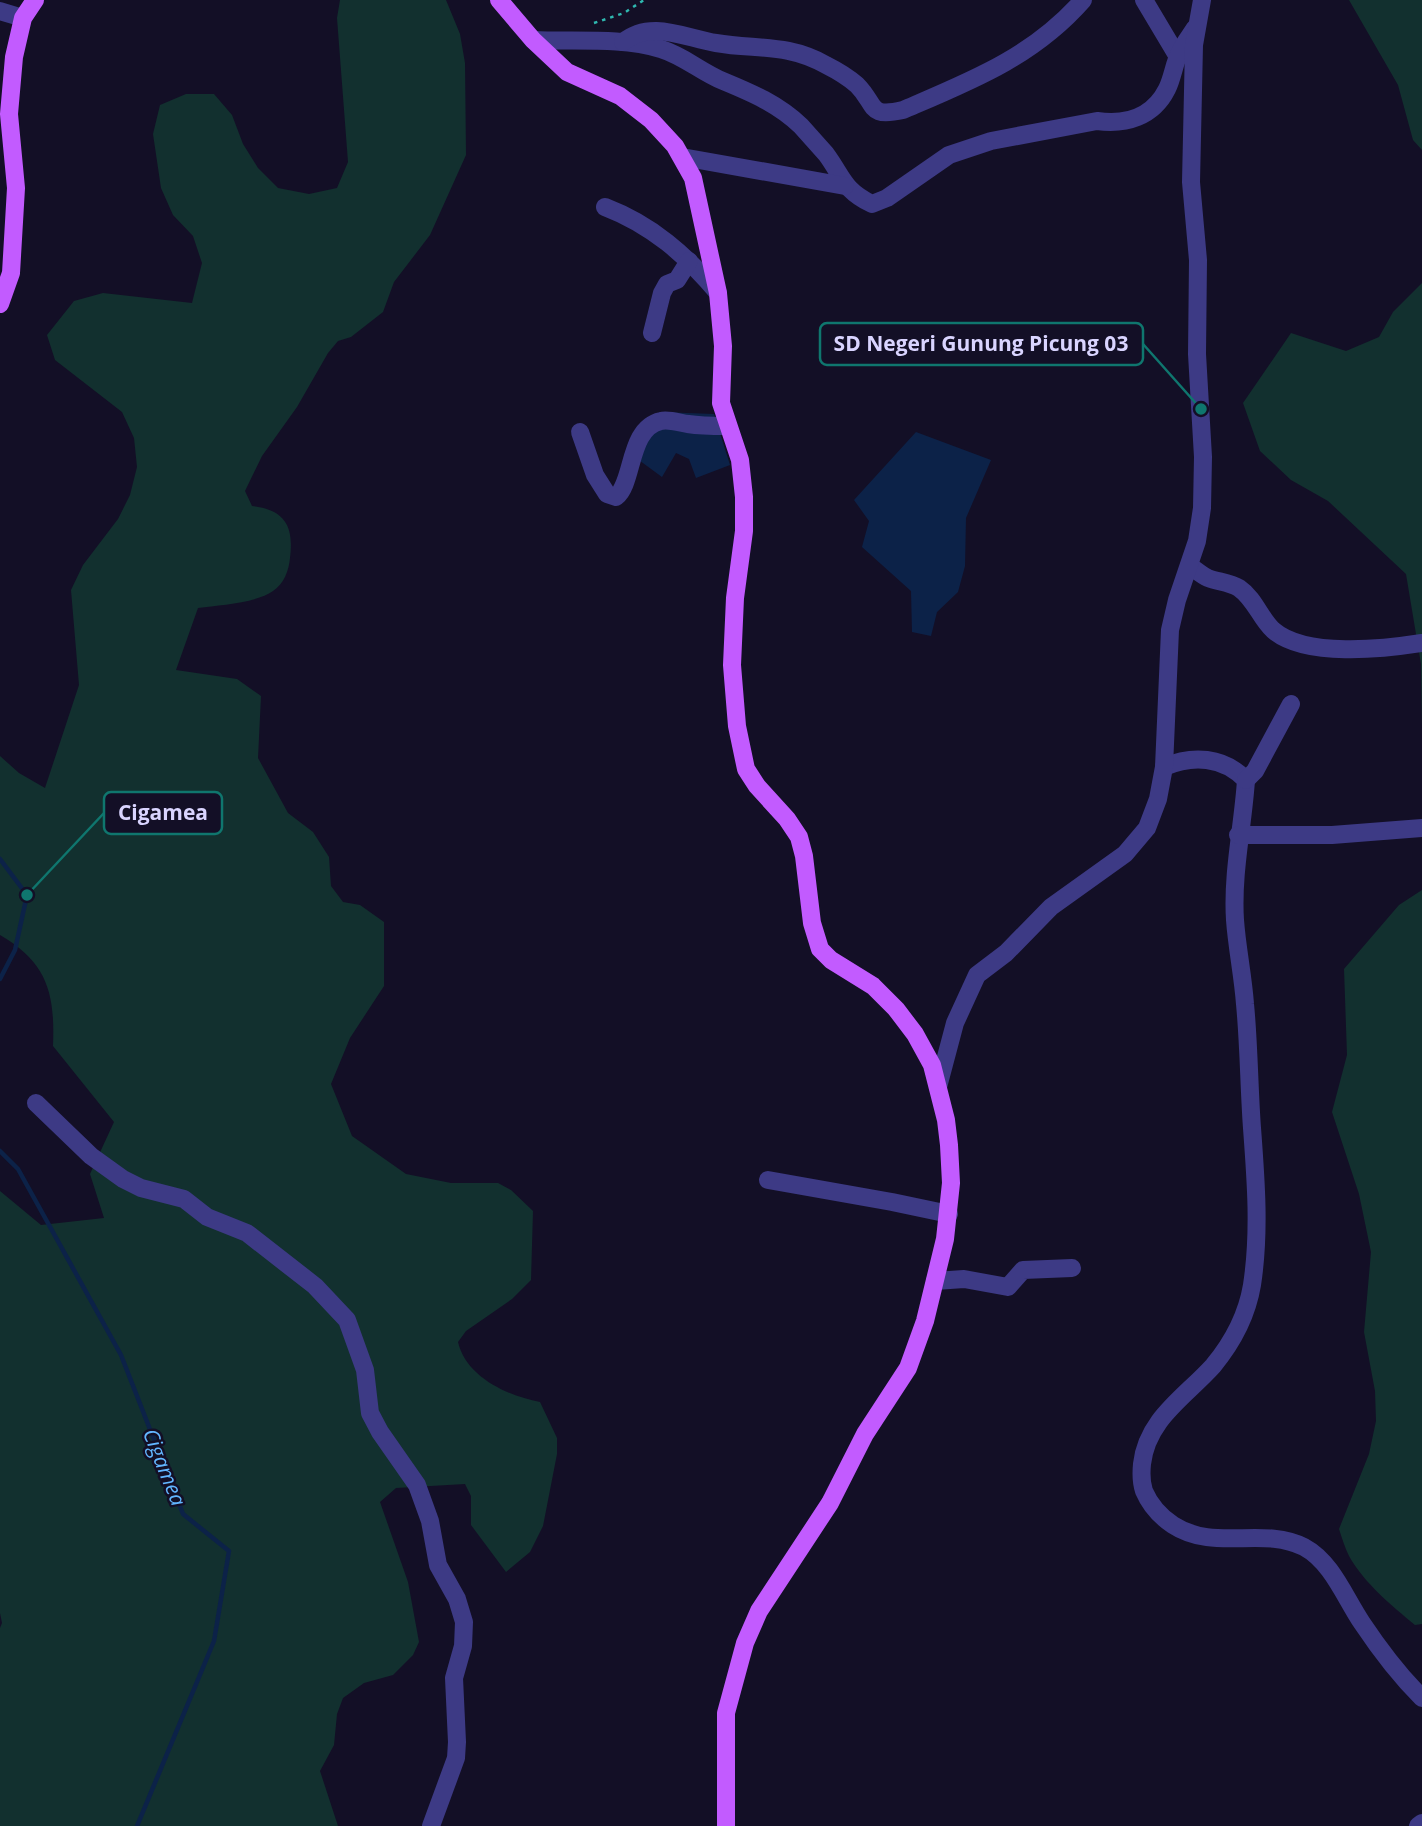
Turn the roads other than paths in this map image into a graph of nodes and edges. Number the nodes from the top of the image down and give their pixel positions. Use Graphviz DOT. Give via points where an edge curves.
graph roads {
  1 [pos="35,0"];
  2 [pos="499,0"];
  3 [pos="1083,0"];
  4 [pos="1144,0"];
  5 [pos="1202,0"];
  6 [pos="0,11"];
  7 [pos="23,18"];
  8 [pos="1195,28"];
  9 [pos="533,40"];
  10 [pos="623,42"];
  11 [pos="1178,57"];
  12 [pos="682,157"];
  13 [pos="845,186"];
  14 [pos="605,207"];
  15 [pos="689,261"];
  16 [pos="718,293"];
  17 [pos="0,303"];
  18 [pos="652,333"];
  19 [pos="726,426"];
  20 [pos="580,432"];
  21 [pos="1190,565"];
  22 [pos="1422,643"];
  23 [pos="1291,704"];
  24 [pos="1164,767"];
  25 [pos="1246,780"];
  26 [pos="1422,828"];
  27 [pos="1238,835"];
  28 [pos="938,1087"];
  29 [pos="36,1103"];
  30 [pos="768,1180"];
  31 [pos="949,1214"];
  32 [pos="1072,1268"];
  33 [pos="935,1281"];
  34 [pos="1422,1698"];
  35 [pos="431,1826"];
  36 [pos="726,1826"];
  1 -- 7 [label="main road"];
  2 -- 9 [label="main road"];
  3 -- 10 [label="street" via="1052,31 1007,64 891,113 873,108 857,85 825,64 783,49 718,44 663,31 636,34"];
  4 -- 11 [label="street"];
  5 -- 8 [label="street"];
  6 -- 7 [label="street"];
  7 -- 17 [label="main road" via="10,102 16,188 10,273"];
  8 -- 11 [label="street"];
  8 -- 21 [label="street" via="1191,182 1198,260 1203,489 1201,525"];
  9 -- 10 [label="street"];
  9 -- 12 [label="main road" via="567,72 607,89 643,113"];
  10 -- 13 [label="street" via="661,49 764,98 800,126"];
  11 -- 13 [label="street" via="1158,103 1130,121 1097,121 991,141 948,155 872,204"];
  12 -- 13 [label="street"];
  12 -- 16 [label="main road" via="693,178"];
  14 -- 15 [label="street" via="644,225"];
  15 -- 16 [label="street"];
  15 -- 18 [label="street" via="662,293"];
  16 -- 19 [label="main road" via="723,346 720,393"];
  19 -- 20 [label="street" via="662,420 650,426 616,497 607,494 595,475"];
  19 -- 28 [label="main road" via="740,460 744,497 732,665 746,769 799,837 811,923 820,949 873,985 897,1009 932,1065"];
  21 -- 22 [label="street" via="1209,578 1237,587 1272,629 1299,642 1369,650"];
  21 -- 24 [label="street" via="1170,631"];
  23 -- 25 [label="street" via="1261,762"];
  24 -- 25 [label="street" via="1200,758 1228,766"];
  24 -- 28 [label="street" via="1158,800 1140,839 1051,907 972,981 950,1036"];
  25 -- 27 [label="street"];
  26 -- 27 [label="street" via="1332,835"];
  27 -- 34 [label="street" via="1235,918 1256,1177 1255,1266 1249,1301 1228,1346 1149,1436 1141,1483 1165,1520 1188,1534 1215,1540 1282,1541 1314,1554 1378,1647"];
  28 -- 31 [label="main road" via="949,1145"];
  29 -- 35 [label="street" via="90,1156 123,1179 184,1199 207,1217 247,1233 315,1286 347,1320 365,1370 370,1413 417,1486 430,1521 438,1565 464,1622 454,1678 456,1758"];
  30 -- 31 [label="street"];
  31 -- 33 [label="main road"];
  32 -- 33 [label="street" via="1023,1270 1008,1287 964,1279"];
  33 -- 36 [label="main road" via="908,1368 752,1625 726,1713"];
}
